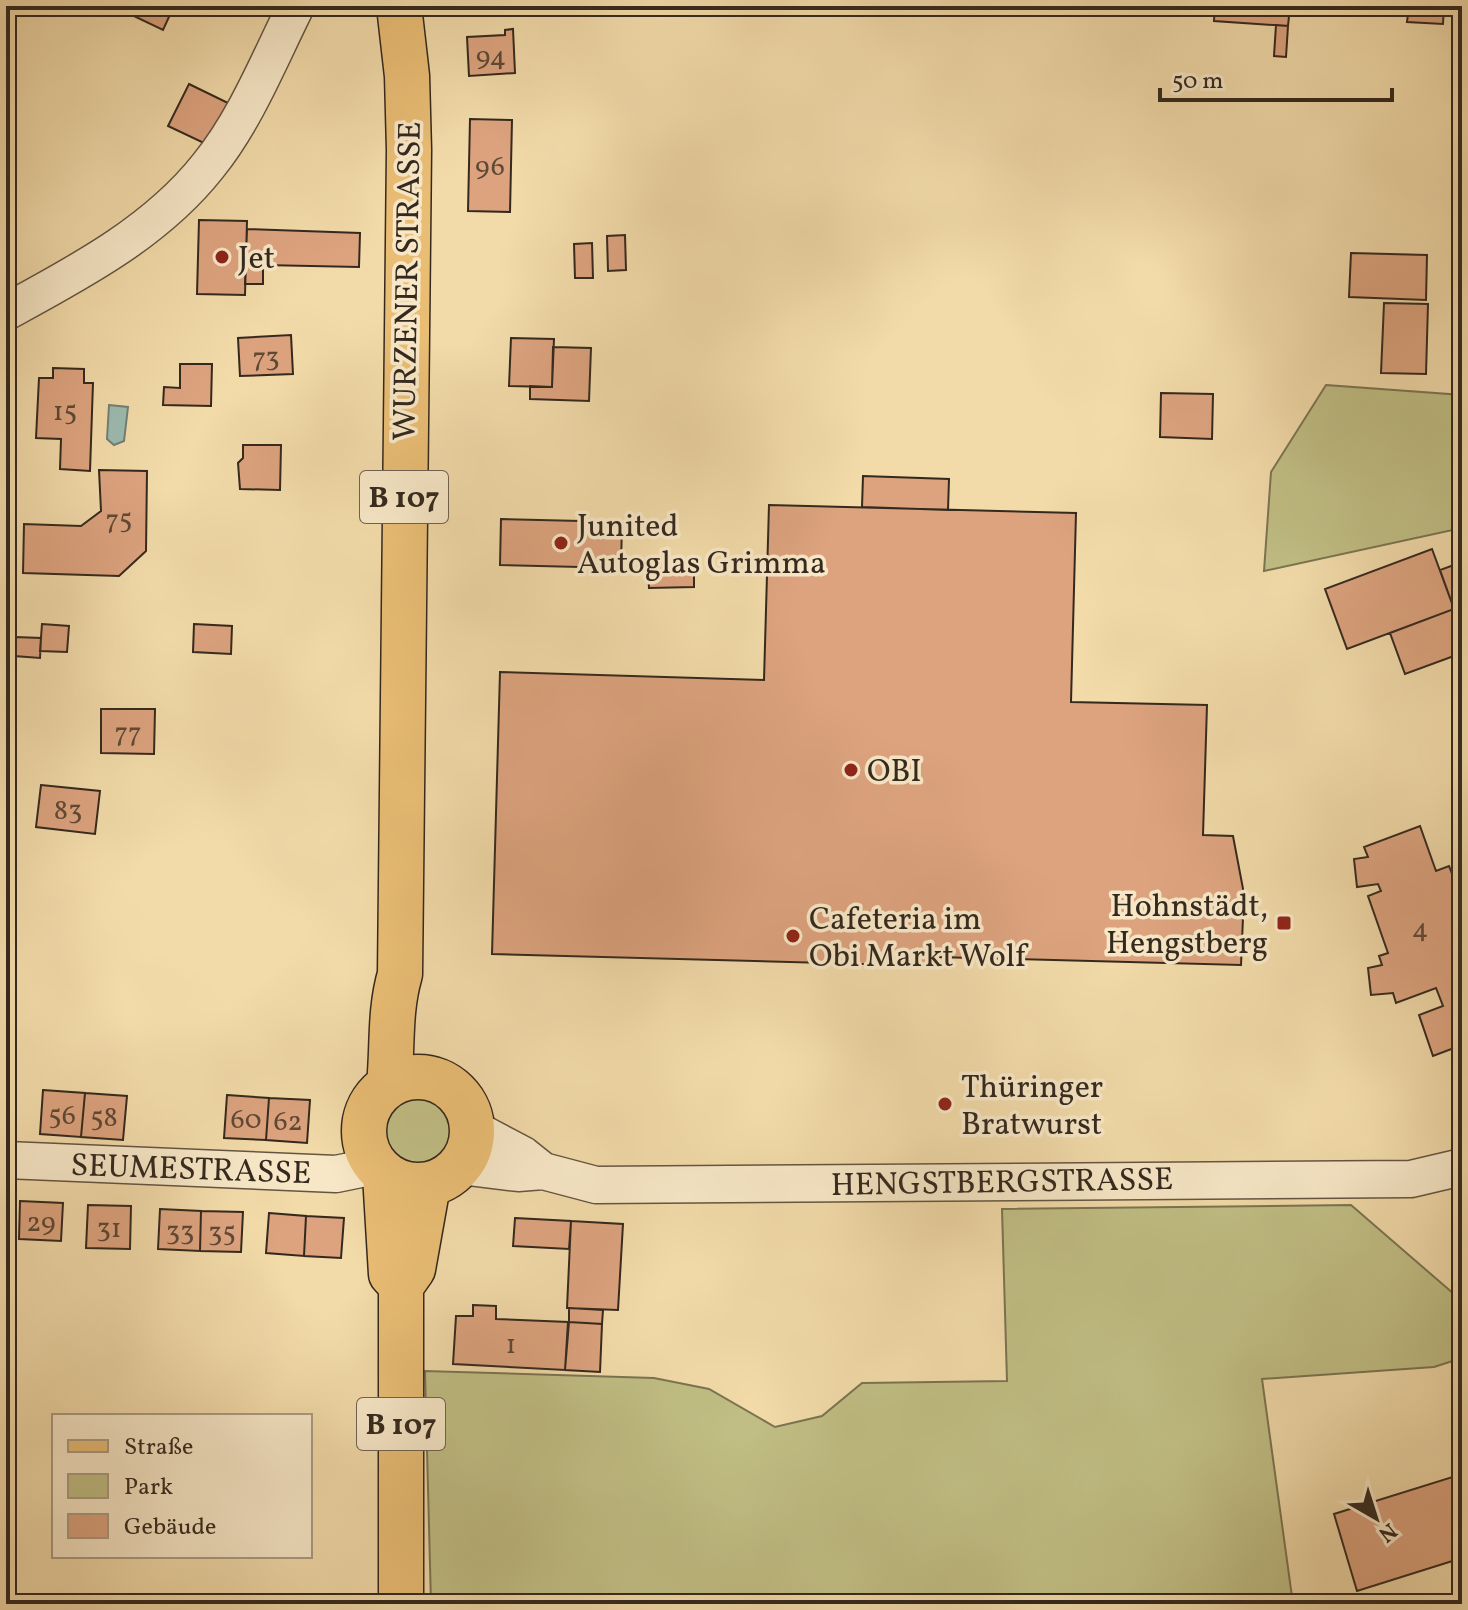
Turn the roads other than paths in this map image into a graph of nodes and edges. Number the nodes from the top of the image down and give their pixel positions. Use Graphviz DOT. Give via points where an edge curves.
graph roads {
  1 [pos="296,6"];
  2 [pos="395,11"];
  3 [pos="6,312"];
  4 [pos="400,974"];
  5 [pos="433,1078"];
  6 [pos="389,1085"];
  7 [pos="454,1159"];
  8 [pos="6,1160"];
  9 [pos="1462,1167"];
  10 [pos="380,1170"];
  11 [pos="401,1286"];
  12 [pos="401,1604"];
  1 -- 3 [label="street" via="239,121 175,202 120,246"];
  2 -- 4 [label="main road, WURZENER STRASSE / B 107" via="407,76 409,150"];
  4 -- 5 [label="main road, WURZENER STRASSE / B 107"];
  4 -- 6 [label="main road, WURZENER STRASSE / B 107" via="391,1007"];
  5 -- 6 [label="main road" via="411,1077"];
  5 -- 7 [label="main road" via="460,1097"];
  6 -- 10 [label="main road, B 107" via="372,1101 364,1122 365,1145"];
  7 -- 9 [label="street, HENGSTBERGSTRASSE" via="523,1155 543,1171 596,1185 1411,1179"];
  7 -- 10 [label="main road" via="410,1185"];
  7 -- 11 [label="main road, B 107" via="413,1269"];
  8 -- 10 [label="street, SEUMESTRASSE" via="336,1174"];
  10 -- 11 [label="main road, B 107" via="391,1274"];
  11 -- 12 [label="main road, B 107"];
}
